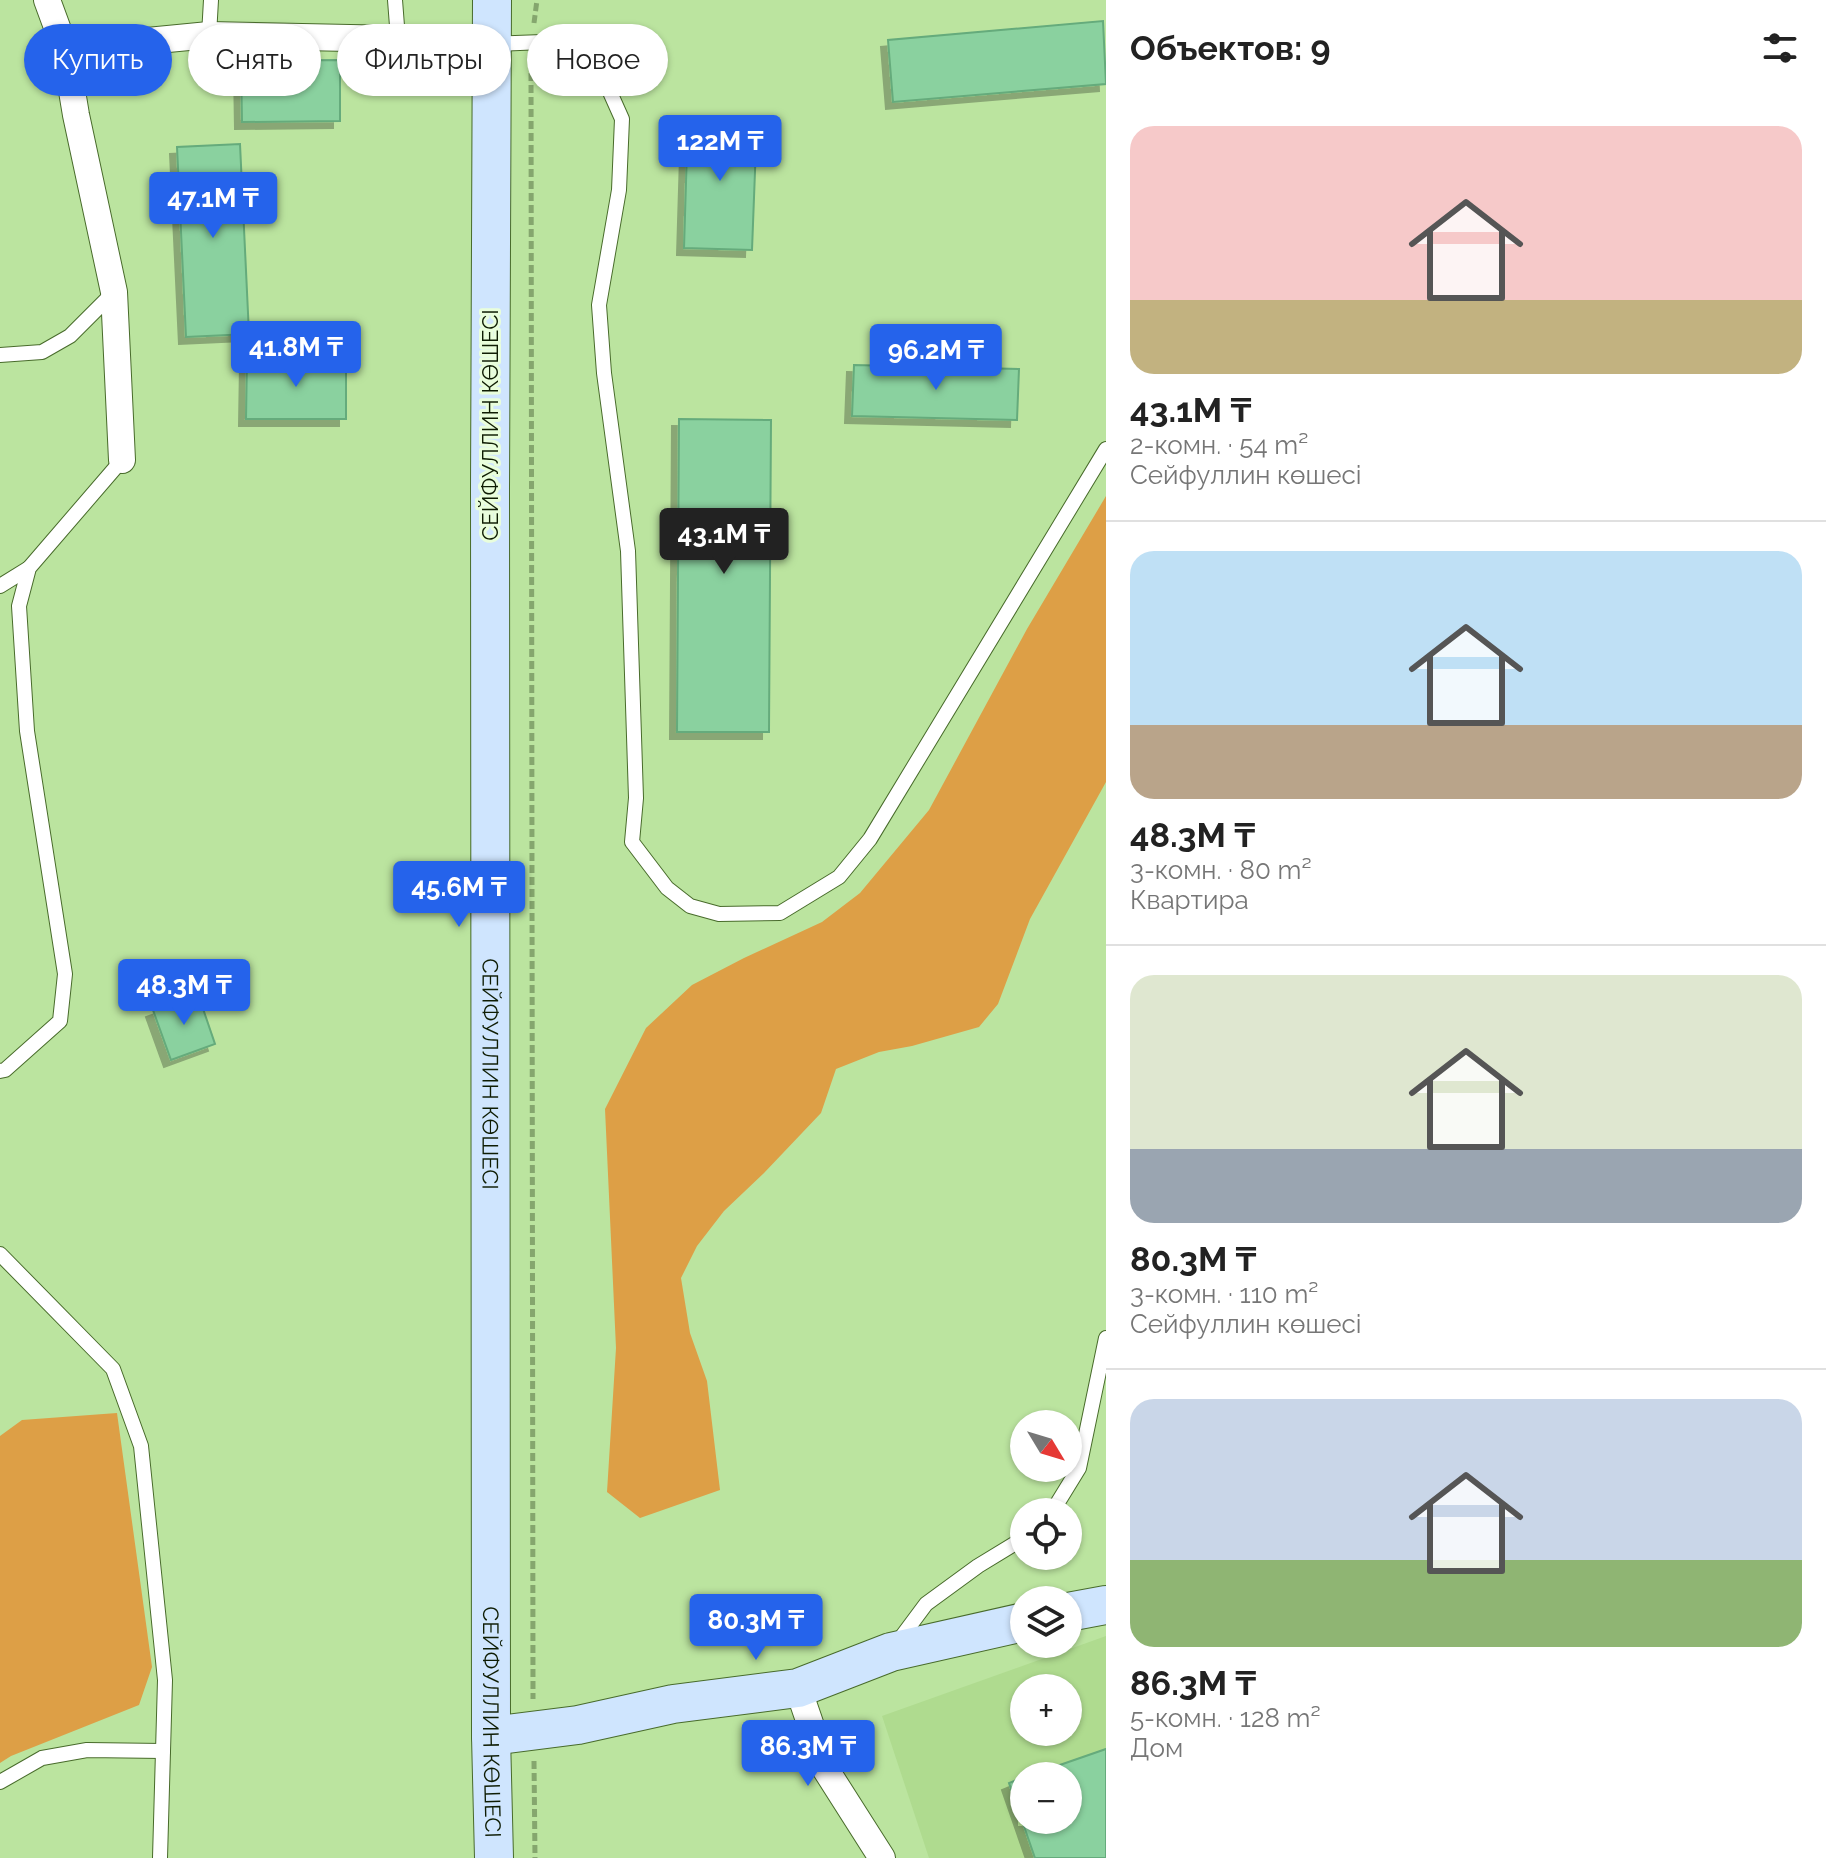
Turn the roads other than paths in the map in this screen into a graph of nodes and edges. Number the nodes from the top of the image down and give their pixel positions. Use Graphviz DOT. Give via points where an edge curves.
graph roads {
  1 [pos="47,0"];
  2 [pos="211,0"];
  3 [pos="395,0"];
  4 [pos="492,0"];
  5 [pos="56,24"];
  6 [pos="210,24"];
  7 [pos="397,24"];
  8 [pos="491,24"];
  9 [pos="511,43"];
  10 [pos="73,96"];
  11 [pos="491,96"];
  12 [pos="114,292"];
  13 [pos="0,355"];
  14 [pos="1106,449"];
  15 [pos="122,460"];
  16 [pos="29,568"];
  17 [pos="0,586"];
  18 [pos="0,1071"];
  19 [pos="0,1254"];
  20 [pos="1106,1338"];
  21 [pos="1061,1498"];
  22 [pos="1010,1547"];
  23 [pos="1106,1605"];
  24 [pos="1082,1609"];
  25 [pos="1010,1625"];
  26 [pos="891,1652"];
  27 [pos="798,1688"];
  28 [pos="491,1736"];
  29 [pos="163,1751"];
  30 [pos="0,1782"];
  31 [pos="160,1858"];
  32 [pos="494,1858"];
  33 [pos="882,1858"];
  1 -- 5 [label="street"];
  2 -- 6 [label="lane"];
  3 -- 7 [label="lane"];
  4 -- 8 [label="main road, СЕЙФУЛЛИН КӨШЕСІ"];
  9 -- 14 [label="lane" via="543,42 601,72 622,119 619,190 599,305 628,551 636,798 632,842 667,888 690,906 719,914 780,913 839,877 870,839"];
  10 -- 12 [label="street"];
  11 -- 28 [label="main road, СЕЙФУЛЛИН КӨШЕСІ"];
  12 -- 13 [label="lane" via="70,336 42,352"];
  12 -- 15 [label="street"];
  15 -- 16 [label="lane"];
  16 -- 17 [label="lane"];
  16 -- 18 [label="lane" via="19,606 27,731 65,974 60,1021"];
  19 -- 29 [label="lane" via="113,1369 141,1446 165,1680"];
  20 -- 21 [label="lane" via="1079,1468"];
  22 -- 26 [label="lane" via="926,1604"];
  23 -- 24 [label="main road"];
  25 -- 26 [label="main road"];
  26 -- 27 [label="main road"];
  27 -- 28 [label="main road"];
  27 -- 33 [label="street" via="826,1770"];
  28 -- 32 [label="main road, СЕЙФУЛЛИН КӨШЕСІ"];
  29 -- 30 [label="lane" via="87,1750 42,1758"];
  29 -- 31 [label="lane"];
}
